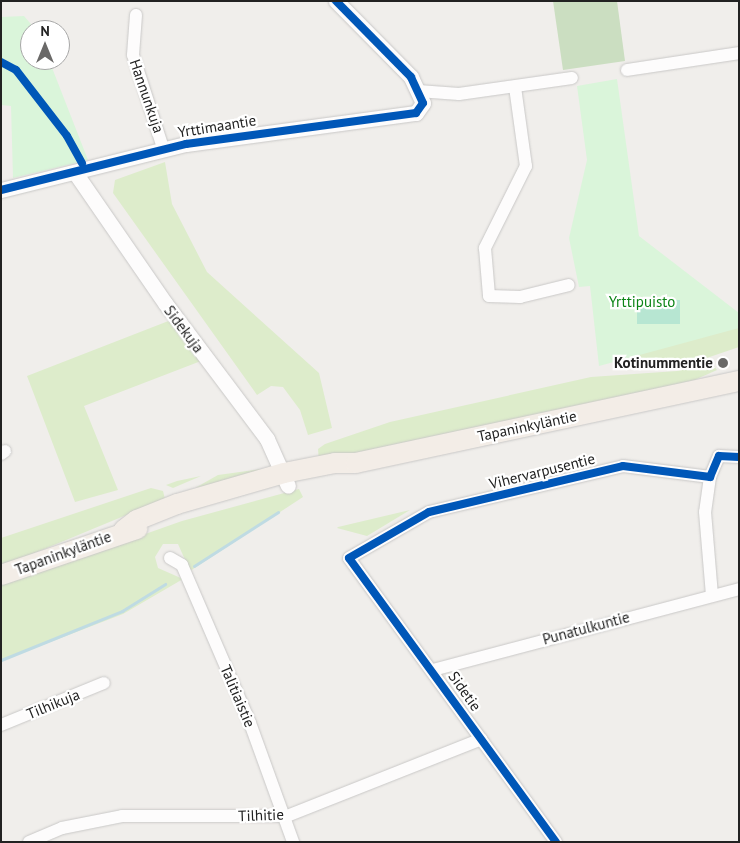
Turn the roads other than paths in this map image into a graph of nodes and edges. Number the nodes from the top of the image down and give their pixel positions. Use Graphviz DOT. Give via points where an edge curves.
graph roads {
  1 [pos="336,1"];
  2 [pos="136,15"];
  3 [pos="739,53"];
  4 [pos="627,70"];
  5 [pos="572,78"];
  6 [pos="515,87"];
  7 [pos="418,91"];
  8 [pos="163,148"];
  9 [pos="76,174"];
  10 [pos="1,190"];
  11 [pos="569,285"];
  12 [pos="739,370"];
  13 [pos="739,381"];
  14 [pos="698,388"];
  15 [pos="739,458"];
  16 [pos="710,477"];
  17 [pos="286,480"];
  18 [pos="170,558"];
  19 [pos="349,558"];
  20 [pos="1,575"];
  21 [pos="739,589"];
  22 [pos="712,595"];
  23 [pos="433,670"];
  24 [pos="104,683"];
  25 [pos="1,725"];
  26 [pos="481,739"];
  27 [pos="286,816"];
  28 [pos="30,842"];
  29 [pos="293,842"];
  30 [pos="556,842"];
  1 -- 7 [label="street" via="408,73"];
  2 -- 8 [label="street, Hannunkuja" via="132,55"];
  3 -- 4 [label="street"];
  5 -- 6 [label="street"];
  6 -- 7 [label="street" via="459,94"];
  6 -- 11 [label="street" via="526,166 485,248 489,296 520,296"];
  7 -- 8 [label="street, Yrttimaantie" via="421,107 416,113"];
  8 -- 9 [label="street, Yrttimaantie"];
  9 -- 10 [label="street, Yrttimaantie"];
  9 -- 17 [label="street, Sidekuja" via="165,303 267,439"];
  12 -- 14 [label="main road, Tapaninkyläntie"];
  13 -- 14 [label="main road, Tapaninkyläntie"];
  14 -- 17 [label="main road, Tapaninkyläntie" via="356,463 338,474"];
  15 -- 16 [label="street" via="719,456"];
  16 -- 19 [label="street, Vihervarpusentie" via="623,466 429,512"];
  16 -- 22 [label="street" via="705,512"];
  17 -- 20 [label="main road, Tapaninkyläntie" via="124,530"];
  18 -- 27 [label="street, Talitiaistie" via="182,565"];
  19 -- 23 [label="street, Sidetie"];
  21 -- 22 [label="street, Punatulkuntie"];
  22 -- 23 [label="street, Punatulkuntie"];
  23 -- 26 [label="street, Sidetie"];
  24 -- 25 [label="street, Tilhikuja"];
  26 -- 27 [label="street, Tilhitie"];
  26 -- 30 [label="street, Sidetie"];
  27 -- 28 [label="street, Tilhitie" via="122,816 62,828"];
  27 -- 29 [label="street, Talitiaistie"];
}
